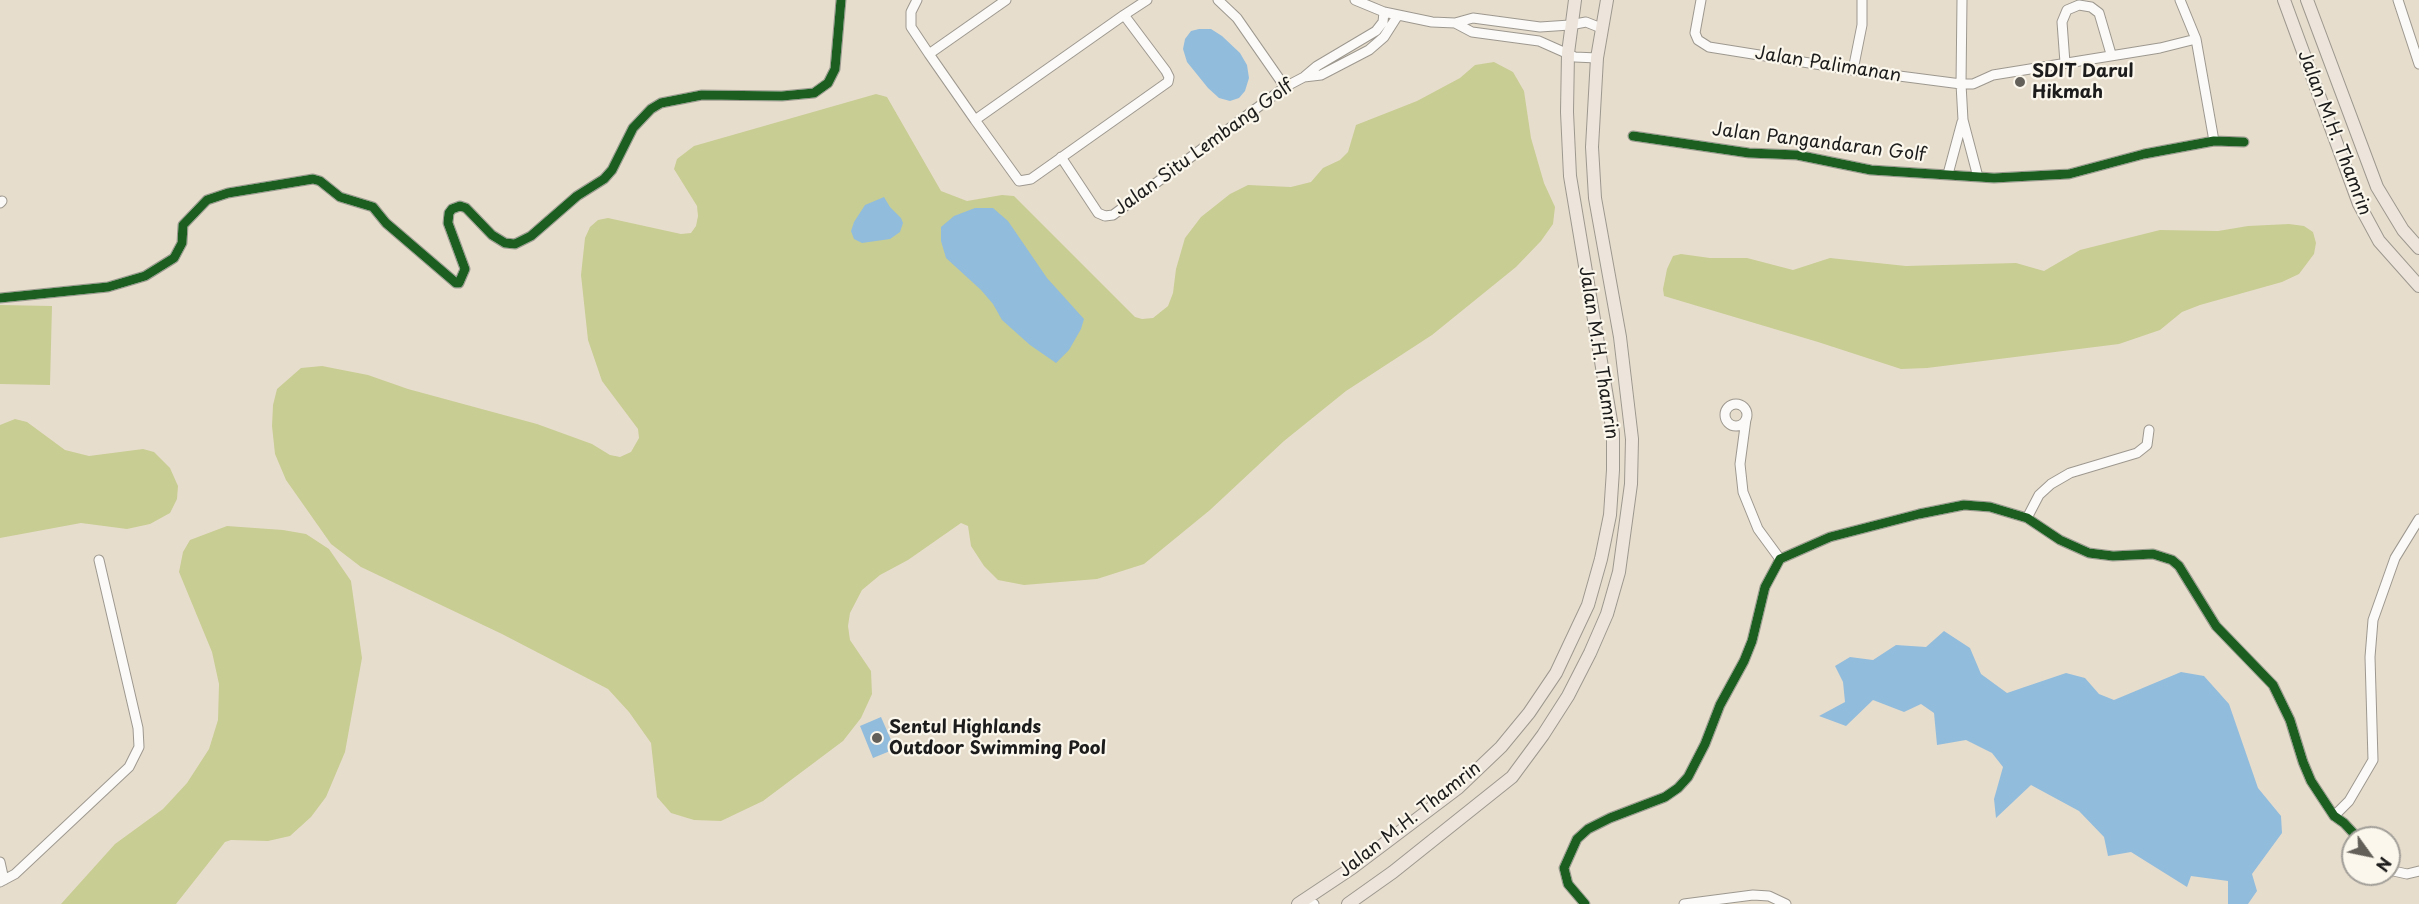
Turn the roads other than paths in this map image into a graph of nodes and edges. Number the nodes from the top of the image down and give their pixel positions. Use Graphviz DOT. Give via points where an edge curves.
graph roads {
  1 [pos="841,0"];
  2 [pos="917,0"];
  3 [pos="1006,0"];
  4 [pos="1147,0"];
  5 [pos="1218,0"];
  6 [pos="1355,0"];
  7 [pos="1575,0"];
  8 [pos="1607,0"];
  9 [pos="1701,0"];
  10 [pos="1862,0"];
  11 [pos="1962,0"];
  12 [pos="2181,0"];
  13 [pos="2284,0"];
  14 [pos="2307,0"];
  15 [pos="2398,0"];
  16 [pos="1384,12"];
  17 [pos="1124,15"];
  18 [pos="1398,15"];
  19 [pos="1455,23"];
  20 [pos="1570,25"];
  21 [pos="1601,28"];
  22 [pos="2196,39"];
  23 [pos="1350,46"];
  24 [pos="1568,53"];
  25 [pos="929,54"];
  26 [pos="2111,54"];
  27 [pos="1355,57"];
  28 [pos="1597,58"];
  29 [pos="2065,63"];
  30 [pos="2419,64"];
  31 [pos="1853,70"];
  32 [pos="1304,77"];
  33 [pos="1960,84"];
  34 [pos="1285,87"];
  35 [pos="975,120"];
  36 [pos="1963,120"];
  37 [pos="1633,136"];
  38 [pos="2214,141"];
  39 [pos="2244,142"];
  40 [pos="1061,157"];
  41 [pos="1948,174"];
  42 [pos="1978,177"];
  43 [pos="2419,248"];
  44 [pos="2419,286"];
  45 [pos="0,298"];
  46 [pos="1746,419"];
  47 [pos="2149,430"];
  48 [pos="2027,518"];
  49 [pos="2419,519"];
  50 [pos="1780,559"];
  51 [pos="99,560"];
  52 [pos="2334,816"];
  53 [pos="2347,826"];
  54 [pos="0,862"];
  55 [pos="2419,871"];
  56 [pos="2401,873"];
  57 [pos="2,881"];
  58 [pos="1305,903"];
  59 [pos="1348,904"];
  60 [pos="1585,904"];
  61 [pos="1684,904"];
  62 [pos="1786,904"];
  1 -- 45 [label="street" via="835,69 828,82 814,93 702,95 661,103 633,128 604,179 515,244 504,243 492,235 466,208 452,209 449,228 465,269 459,283 386,223 374,207 340,197 313,179 207,200 183,225 182,243 174,258 146,276 108,287"];
  2 -- 25 [label="street" via="911,12 911,27"];
  3 -- 25 [label="street"];
  4 -- 17 [label="street"];
  5 -- 34 [label="street" via="1237,18"];
  6 -- 16 [label="street"];
  7 -- 20 [label="main road, Jalan M.H. Thamrin"];
  8 -- 21 [label="main road, Jalan M.H. Thamrin"];
  9 -- 31 [label="street, Jalan Palimanan" via="1695,28 1698,40 1709,46"];
  10 -- 31 [label="street" via="1862,25"];
  11 -- 33 [label="street"];
  12 -- 22 [label="street"];
  13 -- 44 [label="main road, Jalan M.H. Thamrin" via="2366,218 2379,241"];
  14 -- 43 [label="main road, Jalan M.H. Thamrin" via="2377,186 2403,230"];
  15 -- 30 [label="street"];
  16 -- 18 [label="street"];
  16 -- 23 [label="street, Jalan Situ Lembang Golf" via="1376,31"];
  17 -- 35 [label="street"];
  17 -- 40 [label="street" via="1166,71 1168,82"];
  18 -- 19 [label="street"];
  18 -- 27 [label="street, Jalan Situ Lembang Golf" via="1384,37"];
  19 -- 20 [label="street" via="1473,18 1540,27"];
  19 -- 24 [label="street" via="1472,32 1539,41"];
  20 -- 21 [label="street" via="1586,22"];
  20 -- 24 [label="main road, Jalan M.H. Thamrin"];
  21 -- 28 [label="main road, Jalan M.H. Thamrin"];
  22 -- 26 [label="street"];
  22 -- 38 [label="street"];
  23 -- 27 [label="street"];
  23 -- 32 [label="street, Jalan Situ Lembang Golf"];
  24 -- 28 [label="street" via="1582,59"];
  24 -- 58 [label="main road, Jalan M.H. Thamrin" via="1570,176 1613,433 1610,515 1588,605 1556,673 1501,747 1458,788"];
  25 -- 35 [label="street"];
  26 -- 29 [label="street"];
  26 -- 29 [label="street" via="2099,13 2079,5 2067,10 2062,22"];
  27 -- 32 [label="street, Jalan Situ Lembang Golf" via="1322,75"];
  28 -- 59 [label="main road, Jalan M.H. Thamrin" via="1592,147 1595,198 1620,337 1632,439 1631,484 1619,572 1607,614 1549,726 1512,777"];
  29 -- 33 [label="street"];
  31 -- 33 [label="street, Jalan Palimanan"];
  32 -- 34 [label="street, Jalan Situ Lembang Golf"];
  33 -- 36 [label="street"];
  34 -- 40 [label="street, Jalan Situ Lembang Golf" via="1109,216 1098,213"];
  35 -- 40 [label="street" via="1019,181 1028,181"];
  36 -- 41 [label="street"];
  36 -- 42 [label="street"];
  37 -- 41 [label="street, Jalan Pangandaran Golf" via="1749,153 1797,155 1871,170"];
  38 -- 39 [label="street, Jalan Pangandaran Golf"];
  38 -- 42 [label="street, Jalan Pangandaran Golf" via="2069,174"];
  41 -- 42 [label="street, Jalan Pangandaran Golf"];
  46 -- 50 [label="street" via="1740,464 1743,492 1758,529"];
  47 -- 48 [label="street" via="2147,446 2137,453 2070,473 2051,484 2038,495"];
  48 -- 50 [label="street" via="1990,507 1964,505 1830,537"];
  48 -- 52 [label="street" via="2089,553 2152,554 2179,566 2216,626 2273,685 2286,711 2302,762"];
  49 -- 52 [label="street" via="2395,558 2373,620 2373,760 2349,801"];
  50 -- 60 [label="street" via="1765,587 1744,661 1688,777 1665,797 1588,829 1573,846 1564,868 1568,884"];
  51 -- 57 [label="street" via="139,747 129,767 15,874"];
  52 -- 53 [label="street"];
  54 -- 57 [label="street"];
  55 -- 56 [label="street"];
  61 -- 62 [label="street" via="1754,895"];
}
